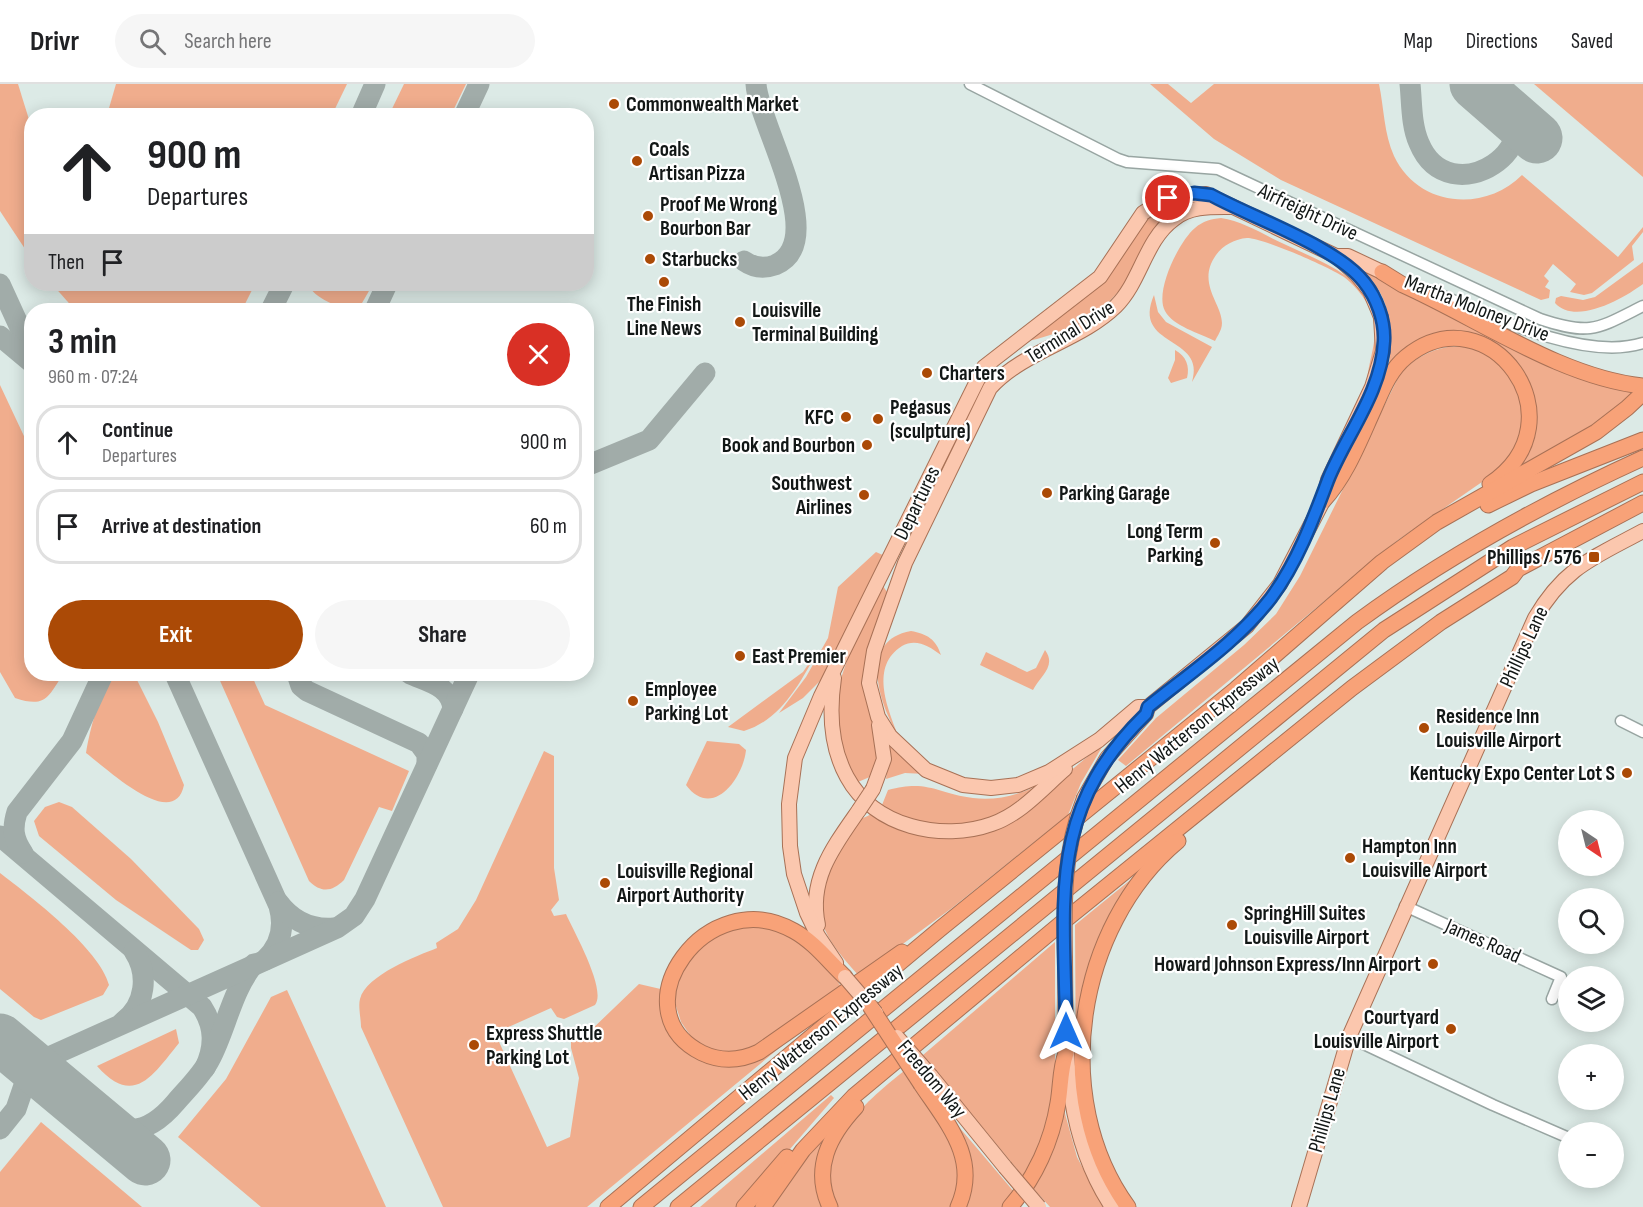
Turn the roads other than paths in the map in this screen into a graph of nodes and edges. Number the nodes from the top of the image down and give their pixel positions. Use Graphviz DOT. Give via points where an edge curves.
graph roads {
  1 [pos="970,84"];
  2 [pos="1233,207"];
  3 [pos="1336,256"];
  4 [pos="1382,272"];
  5 [pos="1643,306"];
  6 [pos="1643,343"];
  7 [pos="1643,386"];
  8 [pos="1643,393"];
  9 [pos="1643,440"];
  10 [pos="1643,458"];
  11 [pos="1643,482"];
  12 [pos="1323,501"];
  13 [pos="1643,503"];
  14 [pos="1643,513"];
  15 [pos="1437,522"];
  16 [pos="1643,531"];
  17 [pos="1512,577"];
  18 [pos="835,670"];
  19 [pos="1236,689"];
  20 [pos="1148,707"];
  21 [pos="876,711"];
  22 [pos="1621,721"];
  23 [pos="1643,732"];
  24 [pos="1099,740"];
  25 [pos="1237,782"];
  26 [pos="1405,906"];
  27 [pos="940,929"];
  28 [pos="828,948"];
  29 [pos="845,977"];
  30 [pos="1552,999"];
  31 [pos="870,1006"];
  32 [pos="1348,1037"];
  33 [pos="1066,1053"];
  34 [pos="904,1055"];
  35 [pos="881,1074"];
  36 [pos="926,1080"];
  37 [pos="708,1122"];
  38 [pos="1558,1133"];
  39 [pos="766,1135"];
  40 [pos="598,1207"];
  41 [pos="608,1207"];
  42 [pos="641,1207"];
  43 [pos="678,1207"];
  44 [pos="691,1207"];
  45 [pos="744,1207"];
  46 [pos="763,1207"];
  47 [pos="830,1207"];
  48 [pos="958,1207"];
  49 [pos="1010,1207"];
  50 [pos="1040,1207"];
  51 [pos="1112,1207"];
  52 [pos="1128,1207"];
  53 [pos="1299,1207"];
  1 -- 5 [label="street, Airfreight Drive" via="1118,159 1218,169 1571,330 1596,328"];
  2 -- 3 [label="main road, Terminal Drive"];
  2 -- 18 [label="main road, Departures" via="1211,195 1194,193 1156,203 1136,220 1100,277 984,367"];
  2 -- 21 [label="main road, Terminal Drive" via="1201,208 1173,219 1159,234 1134,282 1114,308 1011,369 990,388 905,563 871,662 869,683"];
  3 -- 4 [label="main road" via="1348,255"];
  3 -- 12 [label="main road, Terminal Drive" via="1370,291 1381,317 1384,342 1372,387 1328,480"];
  4 -- 6 [label="street, Martha Moloney Drive" via="1554,339 1598,345"];
  4 -- 7 [label="highway" via="1554,359 1584,372"];
  8 -- 15 [label="highway" via="1596,432"];
  9 -- 19 [label="highway" via="1518,490 1453,525 1391,567 1249,684"];
  10 -- 42 [label="highway, Henry Watterson Expressway" via="1481,539 1357,622"];
  11 -- 39 [label="highway, Henry Watterson Expressway" via="1504,552 1384,630"];
  12 -- 15 [label="highway" via="1338,484 1398,364 1430,343 1450,339 1476,342 1499,353 1518,375 1528,400 1526,442 1513,465"];
  12 -- 20 [label="main road, Terminal Drive" via="1271,598 1247,626"];
  13 -- 17 [label="highway" via="1518,569"];
  14 -- 17 [label="highway" via="1523,576"];
  15 -- 19 [label="highway" via="1368,574"];
  16 -- 26 [label="main road, Phillips Lane" via="1569,573 1546,599"];
  17 -- 25 [label="highway" via="1398,652"];
  18 -- 24 [label="main road" via="831,722 846,776 865,799 886,815 914,828 952,832 995,823 1022,807"];
  18 -- 28 [label="main road, Departures" via="798,748 789,823 794,874 812,925"];
  19 -- 27 [label="highway"];
  20 -- 24 [label="main road, Terminal Drive" via="1138,707"];
  20 -- 33 [label="main road, Terminal Drive, bridge" via="1107,758 1074,825 1066,870"];
  21 -- 24 [label="main road, Terminal Drive" via="890,736 920,766 977,788 1031,780"];
  21 -- 28 [label="main road, bridge" via="884,759 873,789 825,862 816,887 816,914"];
  22 -- 23 [label="street"];
  25 -- 34 [label="highway"];
  25 -- 52 [label="highway" via="1228,798 1172,845 1141,880 1117,918 1095,970 1084,1025 1086,1096 1100,1155"];
  26 -- 30 [label="street, James Road" via="1561,977"];
  26 -- 32 [label="main road, Phillips Lane"];
  27 -- 29 [label="highway" via="759,1052 745,1057 720,1059 695,1049 677,1030 669,1011 671,978 685,952 709,931 734,921 758,919 786,927 803,936"];
  27 -- 37 [label="highway"];
  28 -- 29 [label="main road"];
  29 -- 31 [label="main road, bridge"];
  31 -- 36 [label="highway, bridge"];
  32 -- 38 [label="street"];
  32 -- 53 [label="main road, Phillips Lane"];
  33 -- 49 [label="highway" via="1056,1119 1045,1150 1026,1187"];
  33 -- 51 [label="main road, Terminal Drive" via="1069,1094 1078,1134 1092,1173"];
  34 -- 35 [label="highway"];
  34 -- 47 [label="highway" via="895,1070 849,1114 828,1146 822,1175"];
  35 -- 45 [label="highway" via="830,1111"];
  35 -- 46 [label="highway" via="821,1130"];
  36 -- 48 [label="highway" via="964,1157 965,1186"];
  36 -- 50 [label="main road, Freedom Way, bridge"];
  37 -- 40 [label="highway" via="696,1126"];
  37 -- 41 [label="highway"];
  39 -- 43 [label="highway, Henry Watterson Expressway"];
  39 -- 44 [label="highway" via="757,1153"];
}
